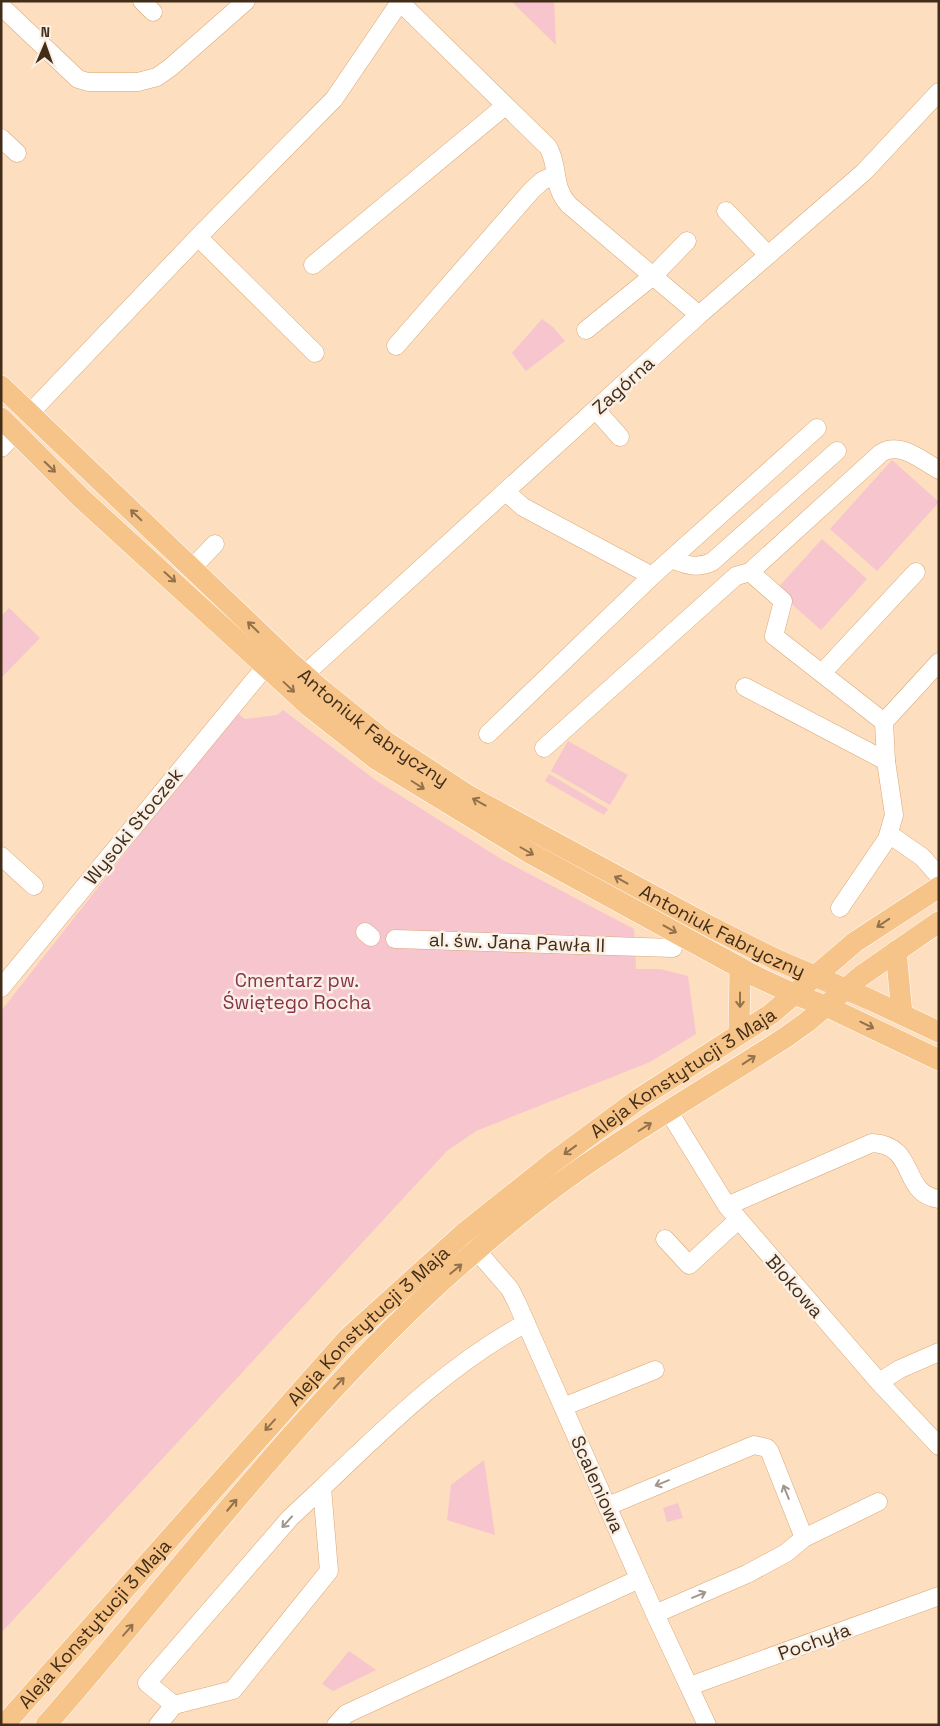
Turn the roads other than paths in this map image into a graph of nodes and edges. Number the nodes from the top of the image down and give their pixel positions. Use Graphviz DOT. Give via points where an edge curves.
graph roads {
  1 [pos="246,1"];
  2 [pos="400,2"];
  3 [pos="1,6"];
  4 [pos="939,92"];
  5 [pos="505,106"];
  6 [pos="1,138"];
  7 [pos="16,153"];
  8 [pos="555,175"];
  9 [pos="726,211"];
  10 [pos="198,237"];
  11 [pos="687,241"];
  12 [pos="768,255"];
  13 [pos="313,265"];
  14 [pos="654,275"];
  15 [pos="700,315"];
  16 [pos="586,330"];
  17 [pos="396,346"];
  18 [pos="315,352"];
  19 [pos="1,386"];
  20 [pos="596,410"];
  21 [pos="30,413"];
  22 [pos="817,428"];
  23 [pos="6,433"];
  24 [pos="620,438"];
  25 [pos="837,451"];
  26 [pos="939,470"];
  27 [pos="506,492"];
  28 [pos="215,544"];
  29 [pos="670,560"];
  30 [pos="192,568"];
  31 [pos="750,572"];
  32 [pos="916,572"];
  33 [pos="652,576"];
  34 [pos="939,662"];
  35 [pos="266,666"];
  36 [pos="823,672"];
  37 [pos="304,675"];
  38 [pos="745,687"];
  39 [pos="884,722"];
  40 [pos="488,734"];
  41 [pos="544,748"];
  42 [pos="886,762"];
  43 [pos="889,834"];
  44 [pos="1,856"];
  45 [pos="939,876"];
  46 [pos="34,886"];
  47 [pos="939,887"];
  48 [pos="908,907"];
  49 [pos="840,908"];
  50 [pos="931,927"];
  51 [pos="711,928"];
  52 [pos="395,939"];
  53 [pos="700,946"];
  54 [pos="672,948"];
  55 [pos="896,951"];
  56 [pos="740,968"];
  57 [pos="814,976"];
  58 [pos="1,988"];
  59 [pos="846,989"];
  60 [pos="796,995"];
  61 [pos="826,1006"];
  62 [pos="909,1018"];
  63 [pos="939,1032"];
  64 [pos="739,1033"];
  65 [pos="907,1044"];
  66 [pos="939,1060"];
  67 [pos="669,1112"];
  68 [pos="939,1199"];
  69 [pos="727,1206"];
  70 [pos="738,1220"];
  71 [pos="665,1239"];
  72 [pos="477,1252"];
  73 [pos="526,1323"];
  74 [pos="939,1352"];
  75 [pos="655,1370"];
  76 [pos="879,1382"];
  77 [pos="563,1407"];
  78 [pos="939,1446"];
  79 [pos="322,1488"];
  80 [pos="878,1502"];
  81 [pos="608,1506"];
  82 [pos="804,1538"];
  83 [pos="639,1579"];
  84 [pos="939,1596"];
  85 [pos="655,1614"];
  86 [pos="690,1686"];
  87 [pos="38,1687"];
  88 [pos="174,1705"];
  89 [pos="61,1708"];
  90 [pos="4,1725"];
  91 [pos="46,1725"];
  92 [pos="158,1725"];
  93 [pos="336,1725"];
  94 [pos="707,1725"];
  1 -- 3 [label="street" via="171,68 157,77 138,82 78,79"];
  2 -- 5 [label="street"];
  2 -- 10 [label="street" via="334,99"];
  4 -- 12 [label="street, Zagórna" via="864,172"];
  5 -- 8 [label="street" via="548,147"];
  5 -- 13 [label="street"];
  6 -- 7 [label="street"];
  8 -- 14 [label="street" via="558,189 569,205"];
  8 -- 17 [label="street" via="532,190"];
  9 -- 12 [label="street"];
  10 -- 18 [label="street"];
  10 -- 21 [label="street"];
  11 -- 14 [label="street"];
  12 -- 15 [label="street, Zagórna"];
  14 -- 15 [label="street"];
  14 -- 16 [label="street"];
  15 -- 20 [label="street, Zagórna"];
  19 -- 21 [label="main road, Antoniuk Fabryczny"];
  20 -- 24 [label="street"];
  20 -- 27 [label="street, Zagórna"];
  21 -- 23 [label="main road"];
  30 -- 21 [label="main road, Antoniuk Fabryczny, one-way"];
  22 -- 29 [label="street"];
  23 -- 35 [label="main road, Antoniuk Fabryczny, one-way"];
  25 -- 29 [label="street" via="712,562 695,567"];
  26 -- 31 [label="street" via="900,449 888,448"];
  27 -- 33 [label="street" via="522,507"];
  27 -- 37 [label="street, Zagórna"];
  28 -- 30 [label="street"];
  29 -- 33 [label="street"];
  37 -- 30 [label="main road, Antoniuk Fabryczny, one-way"];
  31 -- 36 [label="street" via="783,601 774,636"];
  31 -- 41 [label="street" via="736,576"];
  32 -- 36 [label="street"];
  33 -- 40 [label="street"];
  34 -- 39 [label="street"];
  35 -- 53 [label="main road, Antoniuk Fabryczny, one-way" via="310,707 376,758 530,853"];
  35 -- 58 [label="street, Wysoki Stoczek"];
  36 -- 39 [label="street"];
  51 -- 37 [label="main road, Antoniuk Fabryczny, one-way" via="469,796 385,741"];
  38 -- 42 [label="street"];
  39 -- 42 [label="street"];
  42 -- 43 [label="street" via="894,815"];
  43 -- 45 [label="street" via="922,857"];
  43 -- 49 [label="street"];
  44 -- 46 [label="street"];
  47 -- 48 [label="main road, Aleja Konstytucji 3 Maja"];
  48 -- 50 [label="main road"];
  48 -- 57 [label="main road, Aleja Konstytucji 3 Maja, one-way" via="855,942"];
  50 -- 55 [label="main road, Aleja Konstytucji 3 Maja"];
  51 -- 53 [label="main road"];
  51 -- 57 [label="main road, Antoniuk Fabryczny"];
  52 -- 54 [label="street, al. św. Jana Pawła II"];
  53 -- 56 [label="main road, Antoniuk Fabryczny"];
  55 -- 59 [label="main road, Aleja Konstytucji 3 Maja"];
  55 -- 62 [label="main road"];
  56 -- 60 [label="main road, Antoniuk Fabryczny"];
  56 -- 64 [label="main road, one-way"];
  57 -- 59 [label="main road, Antoniuk Fabryczny"];
  57 -- 60 [label="main road, Aleja Konstytucji 3 Maja"];
  59 -- 61 [label="main road, Aleja Konstytucji 3 Maja"];
  59 -- 62 [label="main road"];
  60 -- 61 [label="main road, Antoniuk Fabryczny"];
  60 -- 64 [label="main road, Aleja Konstytucji 3 Maja"];
  61 -- 65 [label="main road, one-way"];
  67 -- 61 [label="main road, Aleja Konstytucji 3 Maja, one-way" via="786,1037"];
  62 -- 63 [label="main road"];
  62 -- 65 [label="main road"];
  64 -- 87 [label="main road, Aleja Konstytucji 3 Maja, one-way" via="648,1093 544,1169 463,1234 348,1338"];
  65 -- 66 [label="main road"];
  67 -- 69 [label="street, Blokowa"];
  72 -- 67 [label="main road, Aleja Konstytucji 3 Maja, one-way" via="596,1158"];
  68 -- 69 [label="street" via="919,1190 898,1152 872,1143"];
  69 -- 70 [label="street, Blokowa"];
  70 -- 71 [label="street" via="689,1265"];
  70 -- 76 [label="street, Blokowa"];
  72 -- 73 [label="street, Scaleniowa" via="510,1289"];
  89 -- 72 [label="main road, Aleja Konstytucji 3 Maja, one-way" via="340,1381 444,1279"];
  73 -- 77 [label="street, Scaleniowa"];
  73 -- 79 [label="street" via="418,1396"];
  74 -- 76 [label="street"];
  75 -- 77 [label="street"];
  76 -- 78 [label="street, Blokowa"];
  77 -- 81 [label="street, Scaleniowa"];
  79 -- 88 [label="street, one-way" via="290,1518 147,1683"];
  79 -- 88 [label="street" via="329,1571 233,1690"];
  80 -- 82 [label="street"];
  82 -- 81 [label="street, one-way" via="770,1452 760,1445"];
  81 -- 83 [label="street, Scaleniowa"];
  85 -- 82 [label="street, one-way" via="747,1574 786,1554"];
  83 -- 85 [label="street, Scaleniowa"];
  83 -- 93 [label="street" via="346,1714"];
  84 -- 86 [label="street, Pochyła"];
  85 -- 86 [label="street, Scaleniowa"];
  86 -- 94 [label="street, Scaleniowa"];
  87 -- 89 [label="main road"];
  87 -- 90 [label="main road, Aleja Konstytucji 3 Maja"];
  88 -- 92 [label="street"];
  89 -- 91 [label="main road, Aleja Konstytucji 3 Maja"];
}
